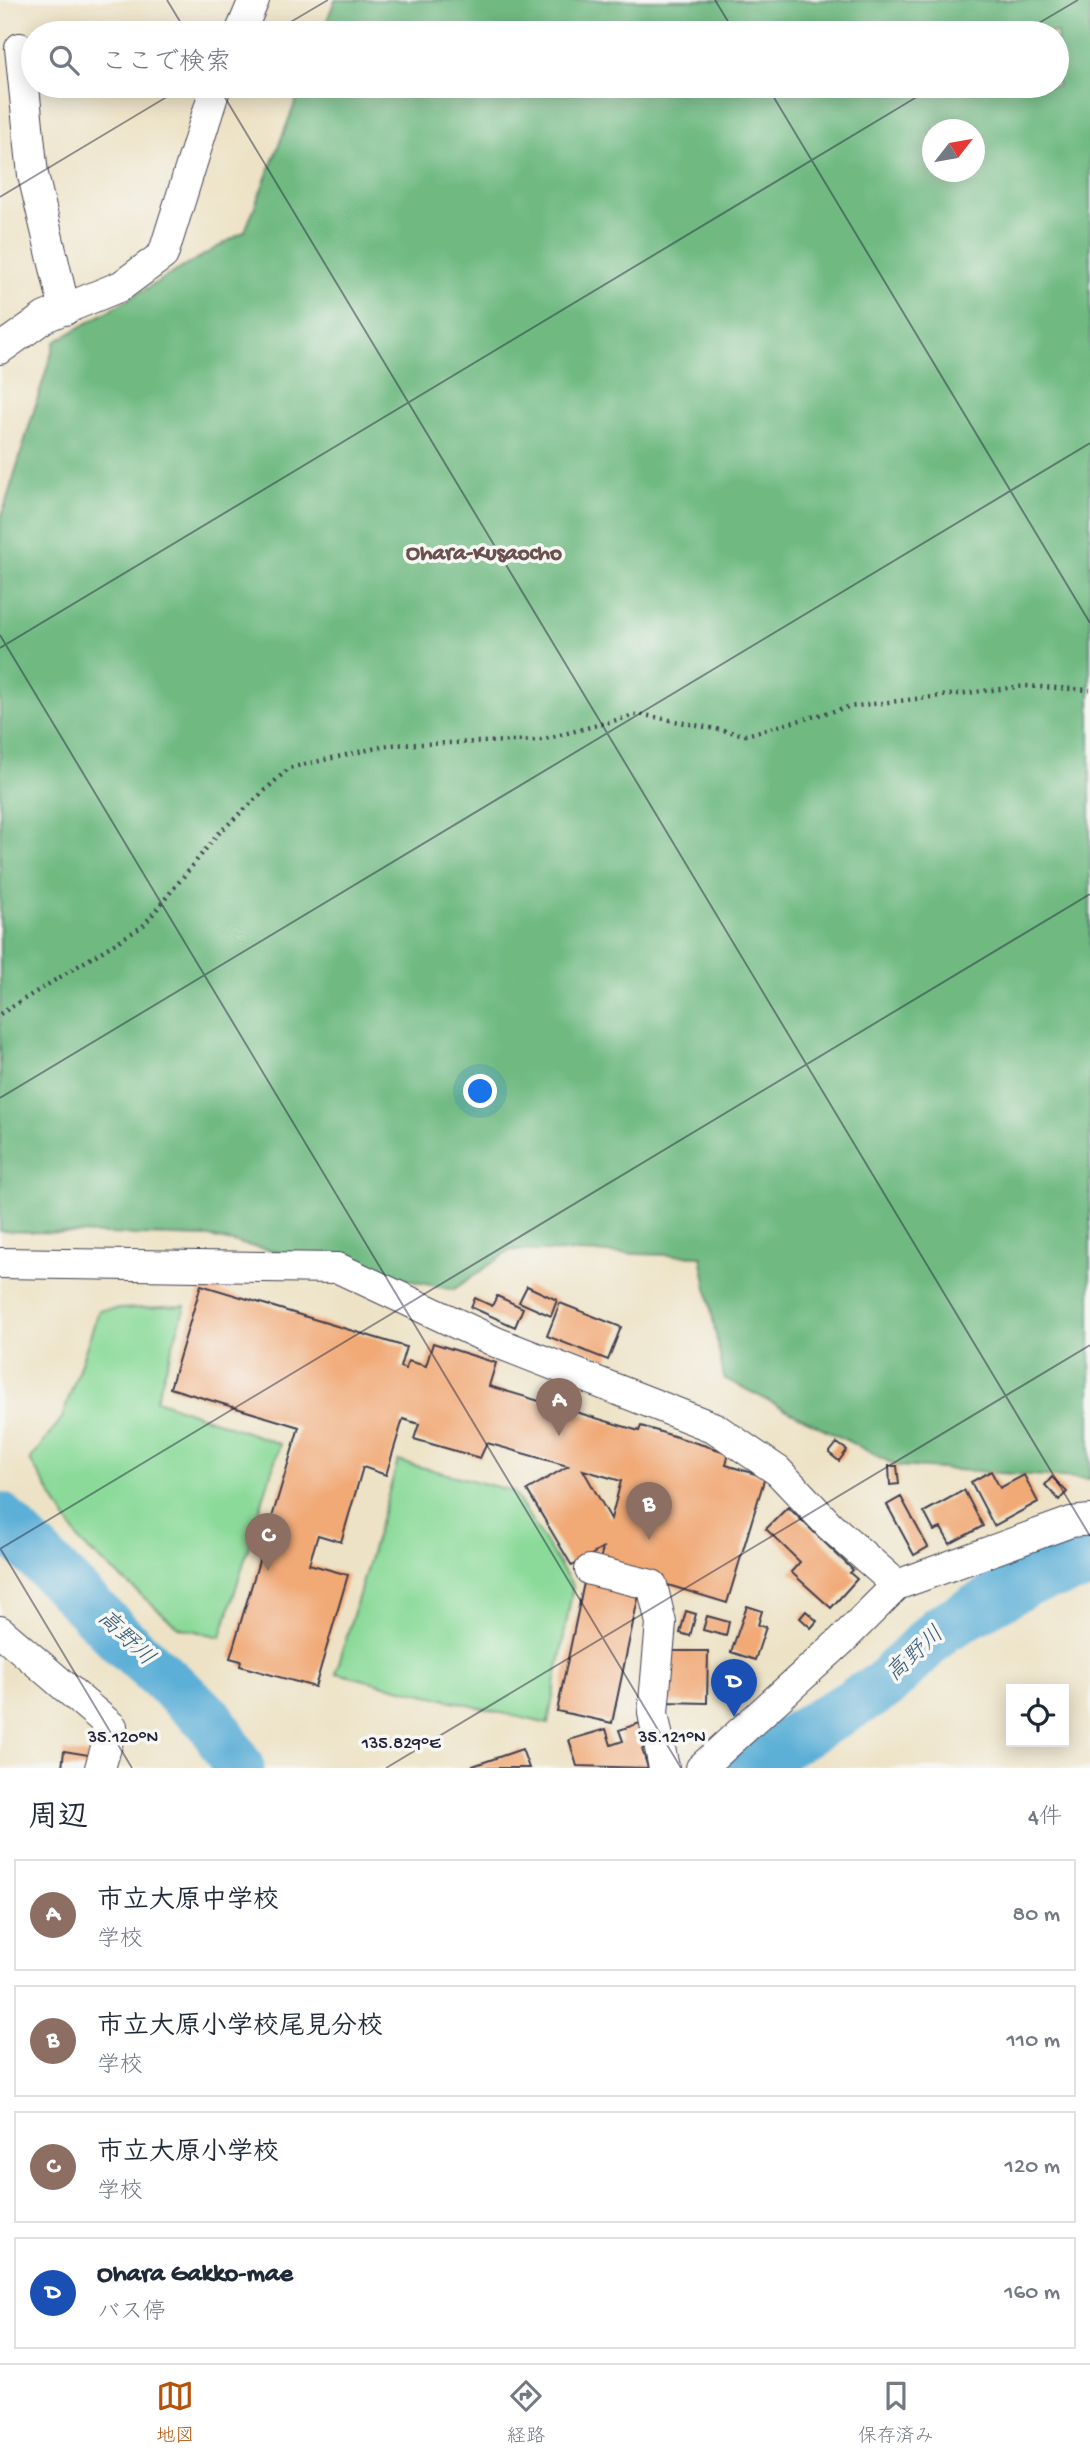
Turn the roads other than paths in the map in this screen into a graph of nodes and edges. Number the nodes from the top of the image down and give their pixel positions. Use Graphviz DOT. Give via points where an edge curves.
graph roads {
  1 [pos="254,0"];
  2 [pos="245,21"];
  3 [pos="20,48"];
  4 [pos="21,58"];
  5 [pos="25,98"];
  6 [pos="212,98"];
  7 [pos="65,310"];
  8 [pos="0,349"];
  9 [pos="0,1263"];
  10 [pos="1090,1520"];
  11 [pos="590,1570"];
  12 [pos="897,1585"];
  13 [pos="0,1631"];
  14 [pos="100,1768"];
  15 [pos="664,1768"];
  16 [pos="701,1768"];
  1 -- 2 [label="street"];
  3 -- 4 [label="street"];
  5 -- 7 [label="street" via="33,175"];
  6 -- 7 [label="street" via="163,255 121,286"];
  7 -- 8 [label="street" via="45,317"];
  9 -- 12 [label="street" via="338,1268 498,1343 715,1428 778,1471 830,1526"];
  10 -- 12 [label="street" via="1071,1522"];
  11 -- 15 [label="street" via="653,1585 661,1623 653,1713"];
  12 -- 16 [label="street"];
  13 -- 14 [label="street" via="112,1727"];
}
